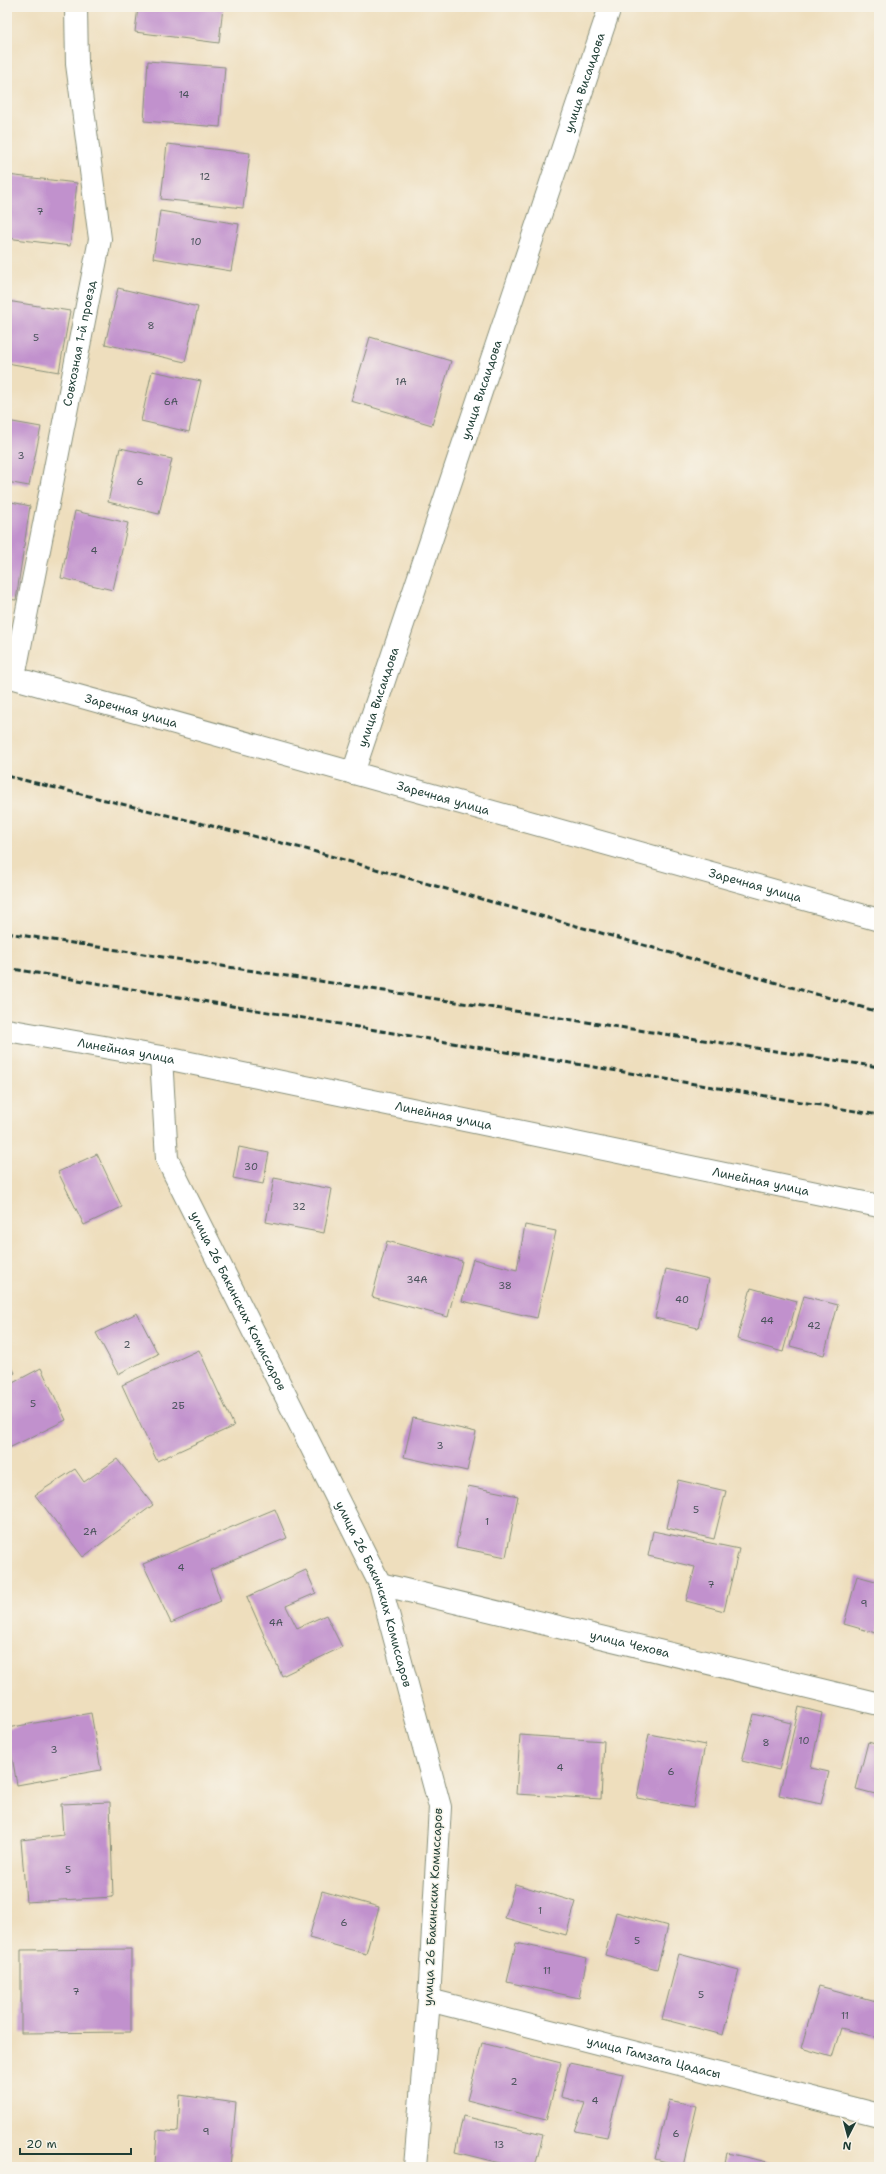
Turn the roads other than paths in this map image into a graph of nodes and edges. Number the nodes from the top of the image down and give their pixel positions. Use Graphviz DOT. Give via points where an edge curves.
graph roads {
  1 [pos="76,7"];
  2 [pos="610,7"];
  3 [pos="10,676"];
  4 [pos="353,773"];
  5 [pos="879,920"];
  6 [pos="7,1030"];
  7 [pos="161,1057"];
  8 [pos="879,1206"];
  9 [pos="380,1584"];
  10 [pos="879,1704"];
  11 [pos="429,2000"];
  12 [pos="879,2115"];
  13 [pos="415,2167"];
  1 -- 3 [label="street, Совхозная 1-й проезд" via="77,64 100,239"];
  2 -- 4 [label="street, улица Висаидова"];
  3 -- 4 [label="street, Заречная улица"];
  4 -- 5 [label="street, Заречная улица"];
  6 -- 7 [label="street, Линейная улица"];
  7 -- 8 [label="street, Линейная улица"];
  7 -- 9 [label="street, улица 26 Бакинских Комиссаров" via="167,1159"];
  9 -- 10 [label="street, улица Чехова"];
  9 -- 11 [label="street, улица 26 Бакинских Комиссаров" via="440,1807"];
  11 -- 12 [label="street, улица Гамзата Цадасы"];
  11 -- 13 [label="street, улица 26 Бакинских Комиссаров"];
}
